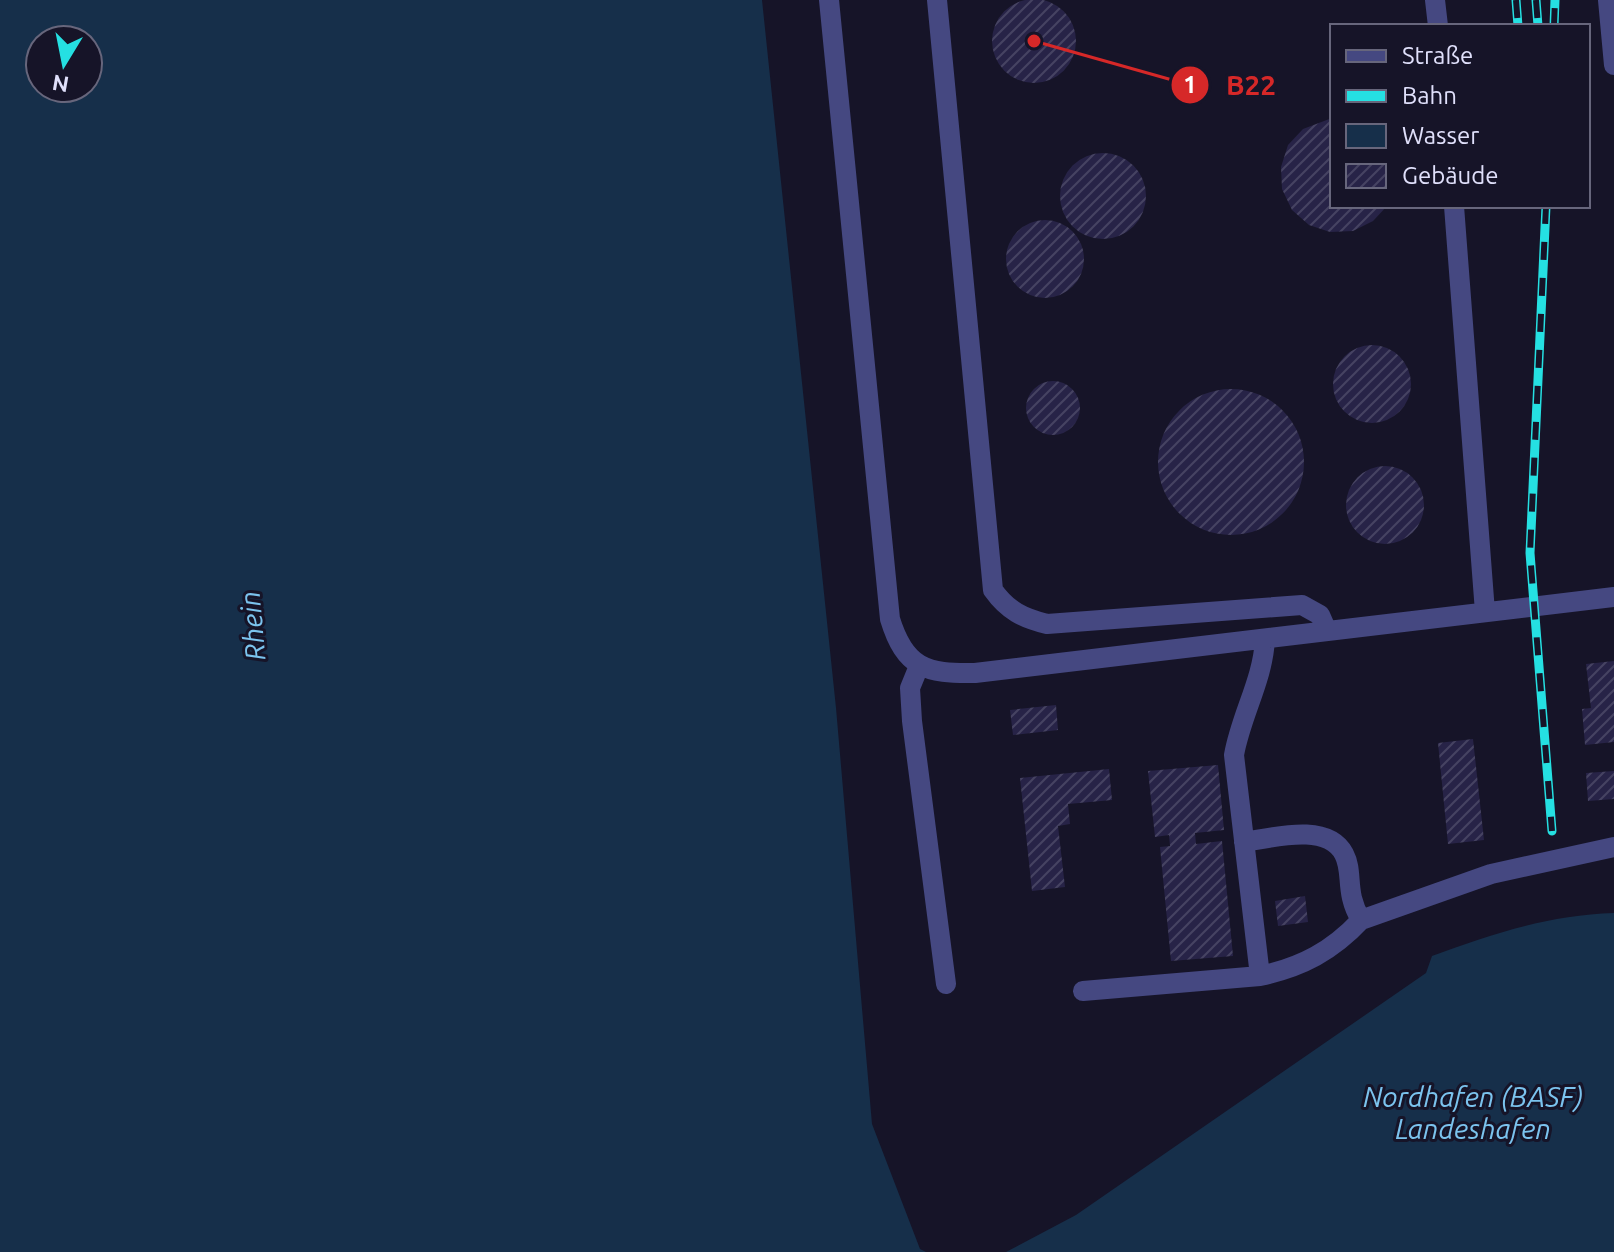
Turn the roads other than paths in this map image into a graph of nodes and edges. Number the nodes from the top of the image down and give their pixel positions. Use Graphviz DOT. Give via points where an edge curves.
graph roads {
  1 [pos="829,0"];
  2 [pos="937,0"];
  3 [pos="1435,0"];
  4 [pos="1608,0"];
  5 [pos="1438,24"];
  6 [pos="1614,65"];
  7 [pos="1454,208"];
  8 [pos="1614,597"];
  9 [pos="1485,612"];
  10 [pos="1327,631"];
  11 [pos="1265,639"];
  12 [pos="919,666"];
  13 [pos="1244,842"];
  14 [pos="1614,847"];
  15 [pos="1361,920"];
  16 [pos="1260,976"];
  17 [pos="946,984"];
  18 [pos="1083,991"];
  1 -- 12 [label="street" via="890,619 899,647"];
  2 -- 10 [label="street" via="993,590 1004,607 1047,624 1302,605 1320,615"];
  3 -- 5 [label="street"];
  4 -- 6 [label="street"];
  7 -- 9 [label="street"];
  8 -- 9 [label="street"];
  9 -- 10 [label="street"];
  10 -- 11 [label="street"];
  11 -- 12 [label="street" via="975,673 941,674"];
  11 -- 13 [label="street" via="1264,663 1234,755"];
  12 -- 17 [label="street" via="910,688 912,721"];
  13 -- 15 [label="street" via="1299,834 1330,840 1345,855 1350,902"];
  13 -- 16 [label="street"];
  14 -- 15 [label="street" via="1491,874"];
  15 -- 16 [label="street" via="1340,943 1297,968"];
  16 -- 18 [label="street"];
}
